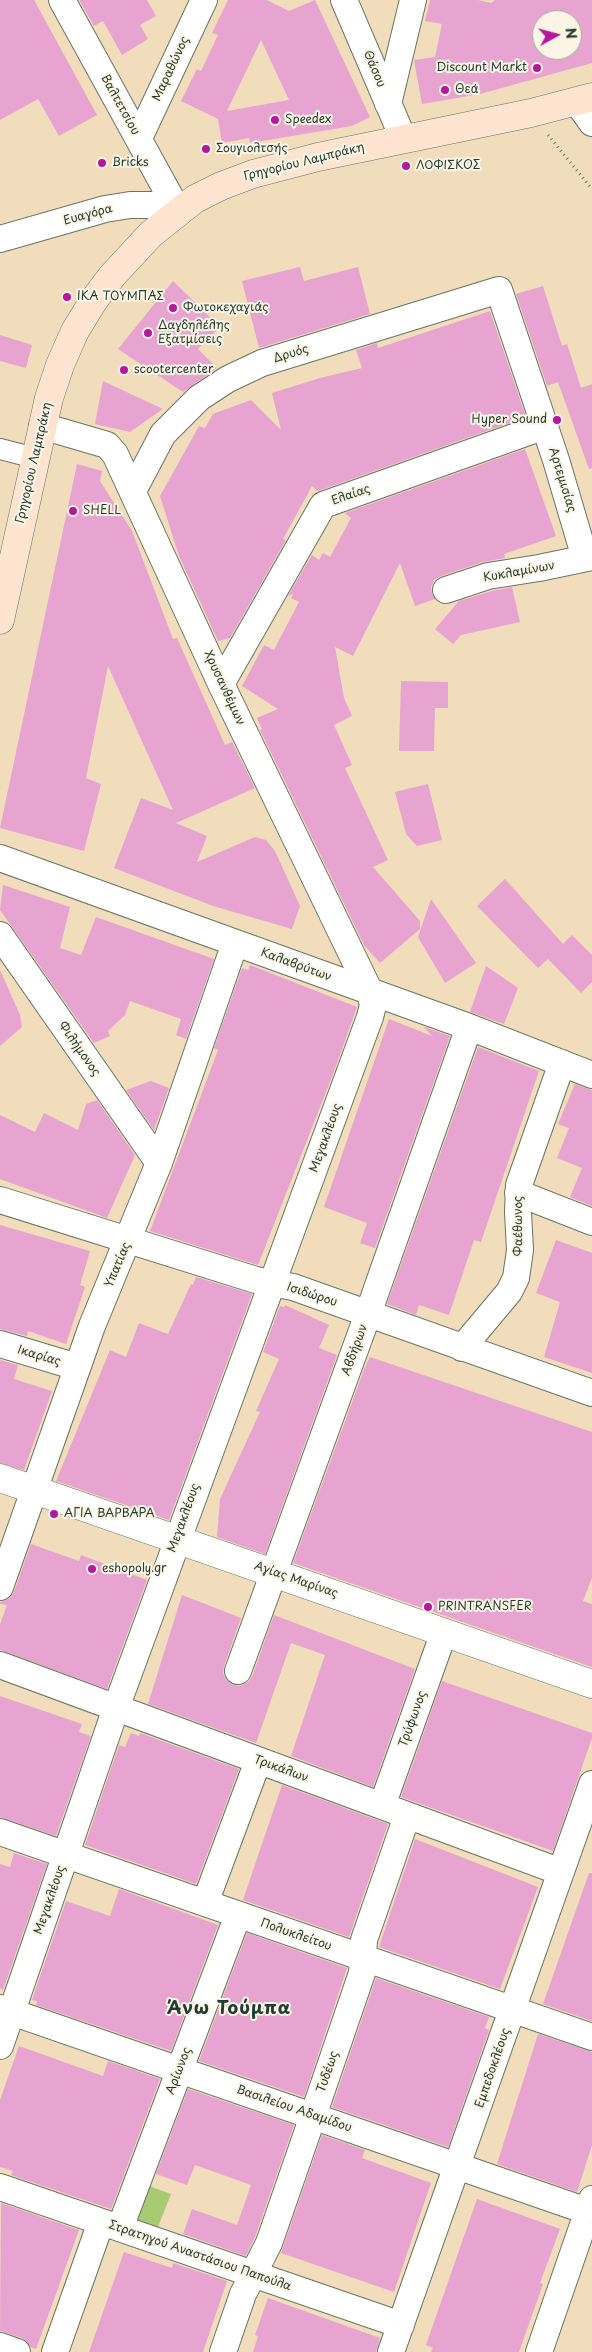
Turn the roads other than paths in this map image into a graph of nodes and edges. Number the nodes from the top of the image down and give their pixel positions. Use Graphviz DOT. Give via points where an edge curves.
graph roads {
  1 [pos="62,0"];
  2 [pos="204,0"];
  3 [pos="344,0"];
  4 [pos="413,0"];
  5 [pos="388,104"];
  6 [pos="587,107"];
  7 [pos="138,138"];
  8 [pos="403,138"];
  9 [pos="178,210"];
  10 [pos="0,240"];
  11 [pos="499,290"];
  12 [pos="42,426"];
  13 [pos="545,426"];
  14 [pos="0,449"];
  15 [pos="35,458"];
  16 [pos="133,490"];
  17 [pos="589,557"];
  18 [pos="446,590"];
  19 [pos="0,620"];
  20 [pos="222,684"];
  21 [pos="0,858"];
  22 [pos="0,935"];
  23 [pos="235,943"];
  24 [pos="370,992"];
  25 [pos="469,1027"];
  26 [pos="562,1062"];
  27 [pos="592,1075"];
  28 [pos="159,1163"];
  29 [pos="518,1193"];
  30 [pos="0,1200"];
  31 [pos="592,1222"];
  32 [pos="128,1240"];
  33 [pos="273,1283"];
  34 [pos="368,1314"];
  35 [pos="0,1344"];
  36 [pos="462,1348"];
  37 [pos="77,1367"];
  38 [pos="592,1393"];
  39 [pos="0,1478"];
  40 [pos="35,1489"];
  41 [pos="176,1538"];
  42 [pos="273,1572"];
  43 [pos="0,1587"];
  44 [pos="444,1632"];
  45 [pos="0,1665"];
  46 [pos="238,1671"];
  47 [pos="592,1684"];
  48 [pos="116,1708"];
  49 [pos="258,1760"];
  50 [pos="592,1784"];
  51 [pos="382,1806"];
  52 [pos="407,1816"];
  53 [pos="0,1832"];
  54 [pos="65,1855"];
  55 [pos="561,1872"];
  56 [pos="205,1903"];
  57 [pos="238,1915"];
  58 [pos="363,1958"];
  59 [pos="6,2010"];
  60 [pos="513,2010"];
  61 [pos="592,2037"];
  62 [pos="0,2046"];
  63 [pos="179,2070"];
  64 [pos="314,2116"];
  65 [pos="458,2166"];
  66 [pos="0,2187"];
  67 [pos="590,2207"];
  68 [pos="111,2225"];
  69 [pos="253,2274"];
  70 [pos="401,2325"];
  71 [pos="0,2346"];
  72 [pos="17,2352"];
  73 [pos="55,2352"];
  74 [pos="223,2352"];
  75 [pos="391,2352"];
  76 [pos="539,2352"];
  1 -- 7 [label="street, Βαλτετσίου"];
  2 -- 7 [label="street, Μαραθώνος"];
  3 -- 5 [label="street, Θάσου"];
  4 -- 5 [label="street"];
  5 -- 8 [label="street, Θάσου"];
  6 -- 8 [label="main road, Γρηγορίου Λαμπράκη" via="531,113"];
  7 -- 9 [label="street, Βαλτετσίου"];
  8 -- 9 [label="main road, Γρηγορίου Λαμπράκη" via="253,174 207,192"];
  9 -- 10 [label="street, Ευαγόρα" via="152,205 105,209"];
  9 -- 12 [label="main road, Γρηγορίου Λαμπράκη" via="127,259 94,300 60,365"];
  11 -- 13 [label="street, Αρτεμισίας"];
  11 -- 16 [label="street, Δρυός" via="262,363 228,379 199,398 163,434"];
  12 -- 15 [label="main road, Γρηγορίου Λαμπράκη"];
  12 -- 16 [label="street, Χρυσανθέμων" via="106,445"];
  13 -- 17 [label="street, Αρτεμισίας"];
  13 -- 20 [label="street, Ελαίας" via="323,505"];
  14 -- 15 [label="street"];
  15 -- 19 [label="main road, Γρηγορίου Λαμπράκη"];
  16 -- 20 [label="street, Χρυσανθέμων"];
  17 -- 18 [label="street, Κυκλαμίνων" via="556,566 488,576"];
  20 -- 24 [label="street, Χρυσανθέμων"];
  21 -- 23 [label="street, Καλαβρύτων"];
  22 -- 28 [label="street, Φιλήμονος"];
  23 -- 24 [label="street, Καλαβρύτων"];
  23 -- 28 [label="street, Υπατίας"];
  24 -- 25 [label="street, Καλαβρύτων"];
  24 -- 33 [label="street, Μεγακλέους" via="373,1005 370,1017"];
  25 -- 26 [label="street, Καλαβρύτων"];
  25 -- 34 [label="street, Αβδήρων"];
  26 -- 27 [label="street, Καλαβρύτων"];
  26 -- 29 [label="street, Φαέθωνος"];
  28 -- 32 [label="street, Υπατίας"];
  29 -- 31 [label="street"];
  29 -- 36 [label="street, Φαέθωνος" via="520,1250 516,1278 503,1300"];
  30 -- 32 [label="street, Ισιδώρου"];
  32 -- 33 [label="street, Ισιδώρου"];
  32 -- 37 [label="street, Υπατίας"];
  33 -- 34 [label="street, Ισιδώρου"];
  33 -- 41 [label="street, Μεγακλέους"];
  34 -- 36 [label="street, Ισιδώρου"];
  34 -- 42 [label="street, Αβδήρων"];
  35 -- 37 [label="street, Ικαρίας"];
  36 -- 38 [label="street, Ισιδώρου"];
  37 -- 40 [label="street, Υπατίας"];
  39 -- 40 [label="street, Αγίας Μαρίνας"];
  40 -- 41 [label="street, Αγίας Μαρίνας"];
  40 -- 43 [label="street, Υπατίας"];
  41 -- 42 [label="street, Αγίας Μαρίνας"];
  41 -- 48 [label="street, Μεγακλέους"];
  42 -- 44 [label="street, Αγίας Μαρίνας"];
  42 -- 46 [label="street, Αβδήρων"];
  44 -- 47 [label="street, Αγίας Μαρίνας"];
  44 -- 51 [label="street, Τρύφωνος"];
  45 -- 48 [label="street, Τρικάλων"];
  48 -- 49 [label="street, Τρικάλων"];
  48 -- 54 [label="street, Μεγακλέους"];
  49 -- 51 [label="street, Τρικάλων"];
  49 -- 56 [label="street"];
  50 -- 55 [label="street, Εμπεδοκλέους"];
  51 -- 52 [label="street, Τρικάλων"];
  52 -- 55 [label="street, Τρικάλων"];
  52 -- 58 [label="street, Τυδέως" via="364,1940"];
  53 -- 54 [label="street, Πολυκλείτου"];
  54 -- 56 [label="street, Πολυκλείτου"];
  54 -- 59 [label="street, Μεγακλέους"];
  55 -- 60 [label="street, Εμπεδοκλέους"];
  56 -- 57 [label="street, Πολυκλείτου"];
  57 -- 58 [label="street, Πολυκλείτου"];
  57 -- 63 [label="street, Αρίωνος"];
  58 -- 60 [label="street, Πολυκλείτου"];
  58 -- 64 [label="street, Τυδέως" via="362,1973"];
  59 -- 62 [label="street, Μεγακλέους"];
  59 -- 63 [label="street, Βασιλείου Αδαμίδου"];
  60 -- 61 [label="street, Πολυκλείτου"];
  60 -- 65 [label="street, Εμπεδοκλέους"];
  63 -- 64 [label="street, Βασιλείου Αδαμίδου"];
  63 -- 68 [label="street, Αρίωνος"];
  64 -- 65 [label="street, Βασιλείου Αδαμίδου"];
  64 -- 69 [label="street, Τυδέως" via="269,2243"];
  65 -- 67 [label="street, Βασιλείου Αδαμίδου"];
  65 -- 70 [label="street, Εμπεδοκλέους"];
  66 -- 68 [label="street, Στρατηγού Αναστάσιου Παπούλα"];
  67 -- 76 [label="street"];
  68 -- 69 [label="street, Στρατηγού Αναστάσιου Παπούλα"];
  68 -- 73 [label="street, Αρίωνος"];
  69 -- 70 [label="street, Στρατηγού Αναστάσιου Παπούλα"];
  69 -- 74 [label="street, Τυδέως"];
  70 -- 75 [label="street, Εμπεδοκλέους"];
  71 -- 72 [label="street"];
}
